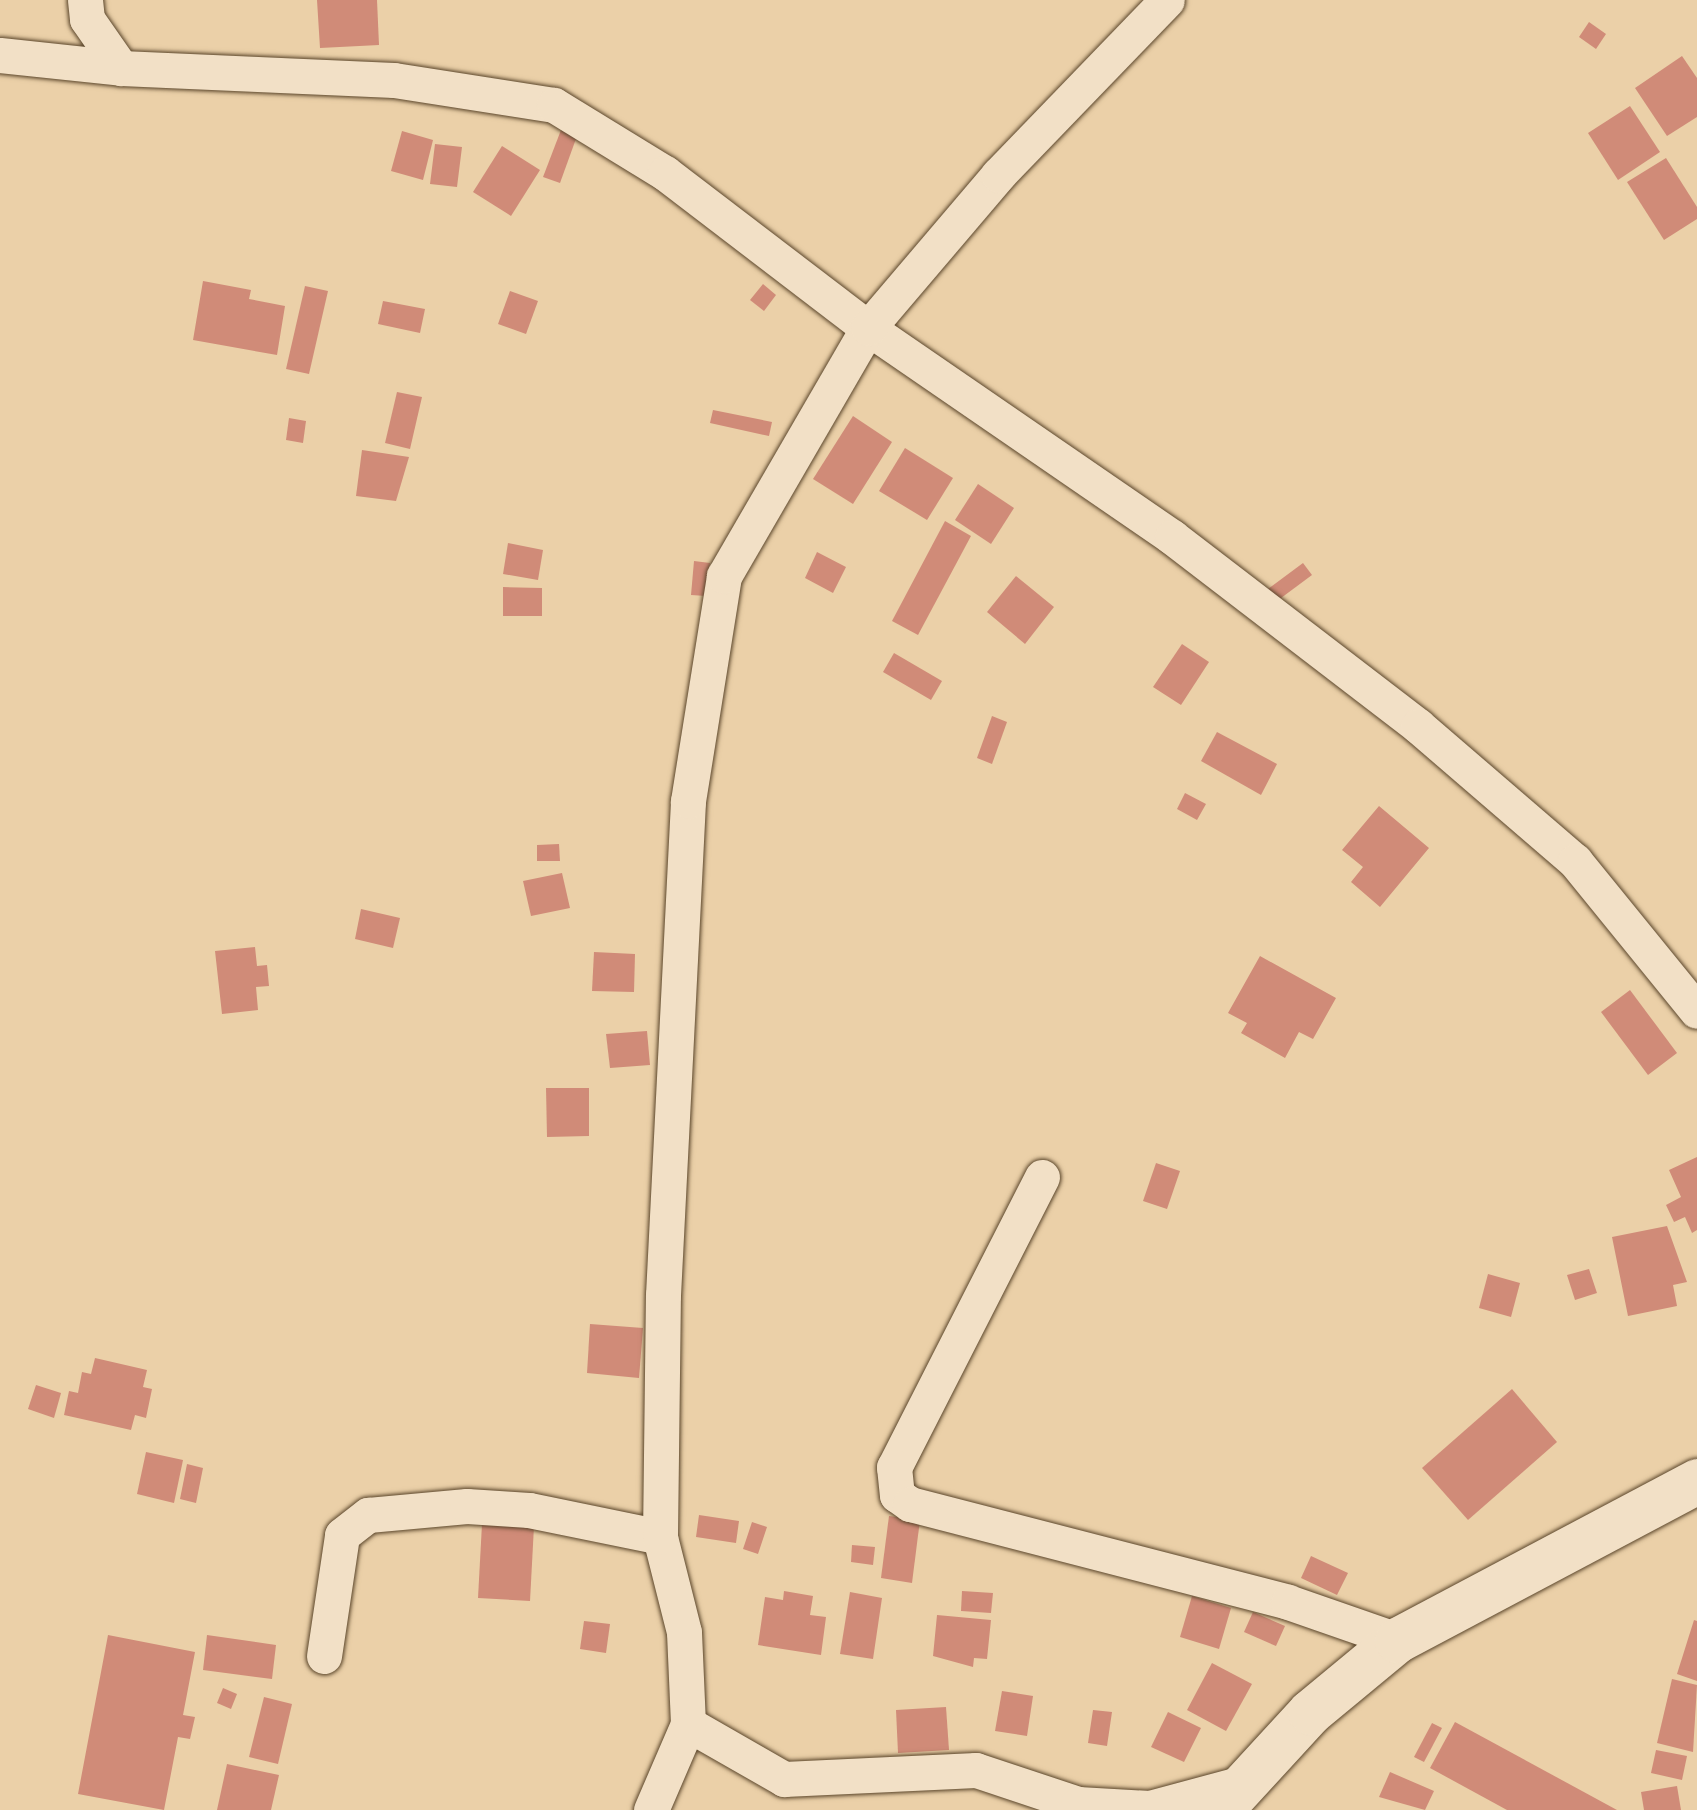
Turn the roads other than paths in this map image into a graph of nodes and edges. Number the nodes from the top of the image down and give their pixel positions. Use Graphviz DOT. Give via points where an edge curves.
graph roads {
  1 [pos="85,0"];
  2 [pos="1167,0"];
  3 [pos="0,55"];
  4 [pos="121,68"];
  5 [pos="868,328"];
  6 [pos="1697,1011"];
  7 [pos="1042,1178"];
  8 [pos="1697,1481"];
  9 [pos="660,1537"];
  10 [pos="1397,1640"];
  11 [pos="324,1656"];
  12 [pos="688,1724"];
  13 [pos="1233,1796"];
  14 [pos="650,1810"];
  1 -- 4 [label="street" via="87,19"];
  2 -- 5 [label="street" via="998,175"];
  3 -- 4 [label="street"];
  4 -- 5 [label="street" via="394,80 554,105 665,173"];
  5 -- 6 [label="street" via="1172,536 1508,798 1575,861"];
  5 -- 9 [label="street" via="724,576 688,801 662,1313"];
  7 -- 10 [label="street" via="894,1466 897,1495 910,1504 1288,1602"];
  8 -- 10 [label="street"];
  9 -- 11 [label="street" via="529,1510 467,1506 368,1515 342,1535"];
  9 -- 12 [label="street" via="684,1632"];
  10 -- 13 [label="street" via="1310,1712"];
  12 -- 13 [label="street" via="784,1779 976,1770 1078,1804 1150,1808"];
  12 -- 14 [label="street"];
}
